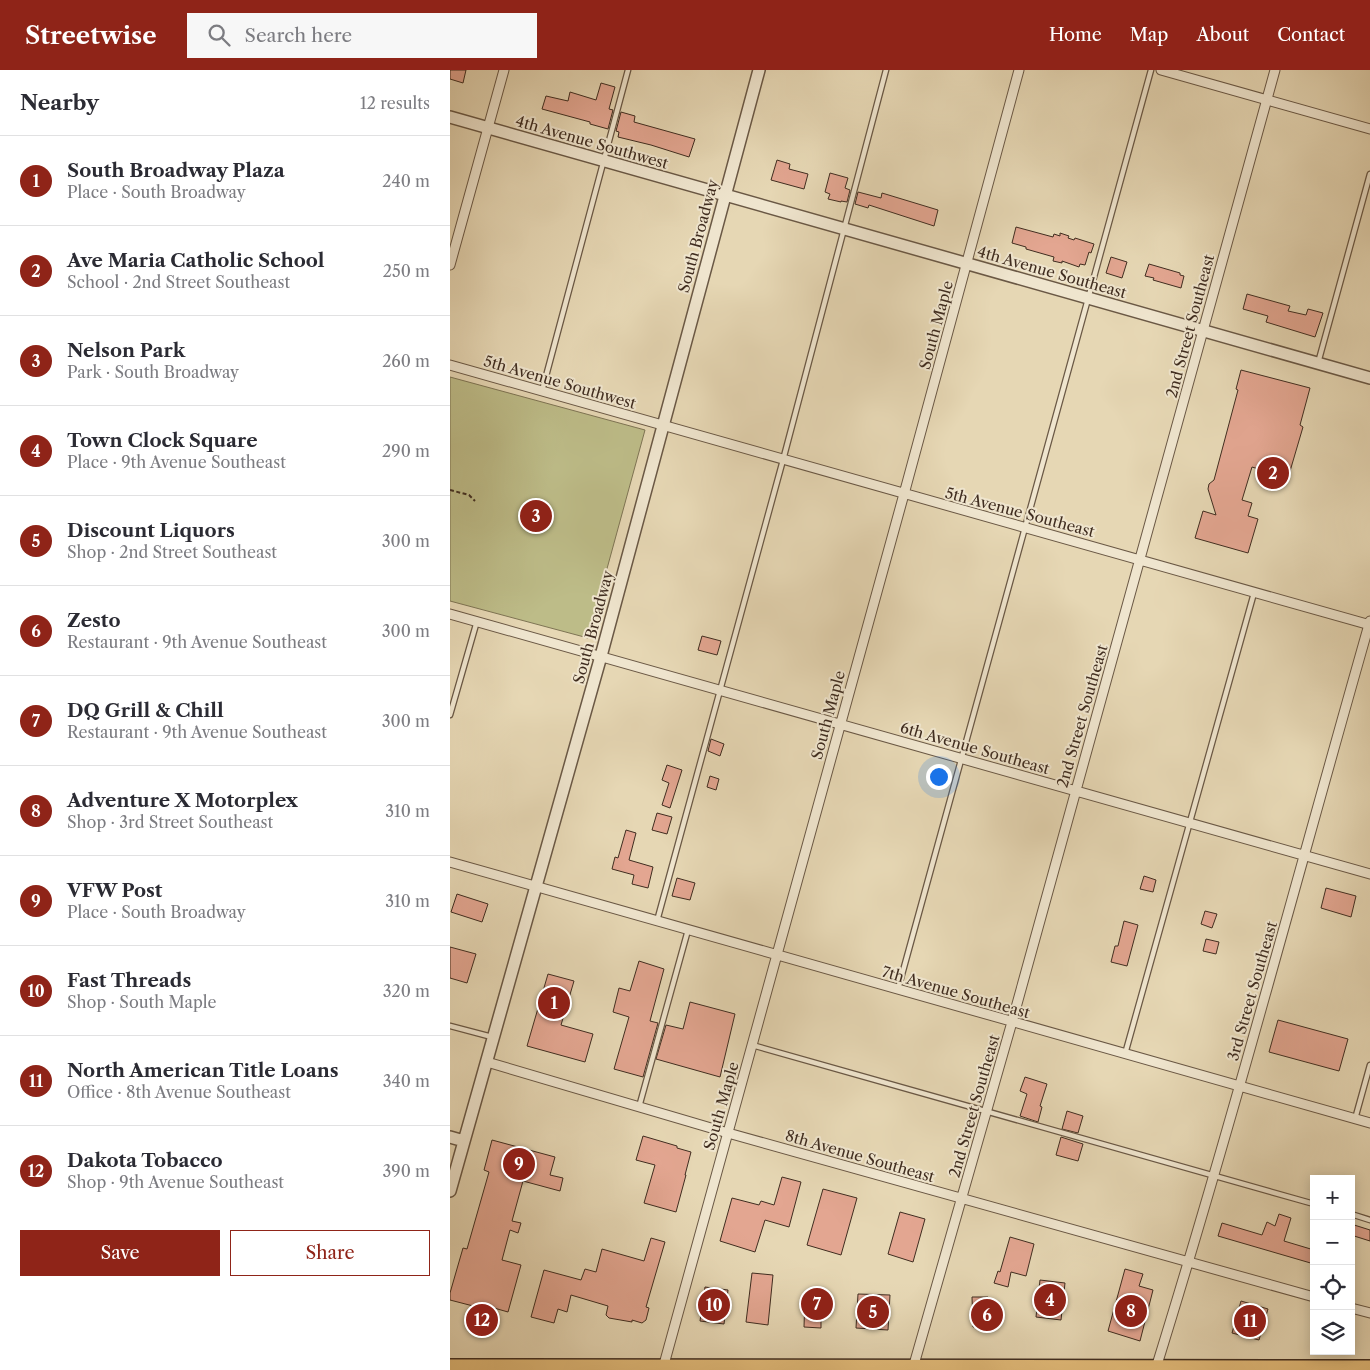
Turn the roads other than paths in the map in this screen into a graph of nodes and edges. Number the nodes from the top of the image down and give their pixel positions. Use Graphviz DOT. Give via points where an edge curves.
graph roads {
  1 [pos="504,70"];
  2 [pos="628,70"];
  3 [pos="759,70"];
  4 [pos="886,70"];
  5 [pos="1019,70"];
  6 [pos="1150,70"];
  7 [pos="1161,70"];
  8 [pos="1275,70"];
  9 [pos="1266,100"];
  10 [pos="450,117"];
  11 [pos="488,128"];
  12 [pos="1370,129"];
  13 [pos="604,161"];
  14 [pos="1370,174"];
  15 [pos="725,195"];
  16 [pos="845,229"];
  17 [pos="967,264"];
  18 [pos="450,265"];
  19 [pos="1088,298"];
  20 [pos="1203,330"];
  21 [pos="1318,363"];
  22 [pos="450,365"];
  23 [pos="1370,378"];
  24 [pos="542,391"];
  25 [pos="663,425"];
  26 [pos="783,460"];
  27 [pos="904,494"];
  28 [pos="1025,528"];
  29 [pos="1140,560"];
  30 [pos="1254,592"];
  31 [pos="450,614"];
  32 [pos="477,621"];
  33 [pos="1370,624"];
  34 [pos="601,656"];
  35 [pos="721,690"];
  36 [pos="450,715"];
  37 [pos="840,723"];
  38 [pos="960,758"];
  39 [pos="1075,791"];
  40 [pos="1190,823"];
  41 [pos="1304,856"];
  42 [pos="450,862"];
  43 [pos="1370,874"];
  44 [pos="536,886"];
  45 [pos="657,921"];
  46 [pos="688,930"];
  47 [pos="778,956"];
  48 [pos="898,989"];
  49 [pos="1012,1022"];
  50 [pos="450,1026"];
  51 [pos="494,1038"];
  52 [pos="752,1045"];
  53 [pos="1125,1054"];
  54 [pos="487,1062"];
  55 [pos="1370,1065"];
  56 [pos="1240,1086"];
  57 [pos="639,1107"];
  58 [pos="987,1111"];
  59 [pos="1355,1118"];
  60 [pos="1370,1123"];
  61 [pos="728,1133"];
  62 [pos="450,1137"];
  63 [pos="464,1141"];
  64 [pos="1214,1175"];
  65 [pos="450,1191"];
  66 [pos="962,1199"];
  67 [pos="1310,1203"];
  68 [pos="1355,1215"];
  69 [pos="1370,1220"];
  70 [pos="1189,1263"];
  71 [pos="1310,1297"];
  72 [pos="1355,1309"];
  73 [pos="1370,1313"];
  74 [pos="450,1367"];
  75 [pos="663,1368"];
  76 [pos="913,1368"];
  77 [pos="1156,1368"];
  78 [pos="1370,1368"];
  1 -- 11 [label="street"];
  2 -- 13 [label="lane"];
  3 -- 15 [label="street, South Broadway"];
  4 -- 16 [label="lane"];
  5 -- 17 [label="street, South Maple"];
  6 -- 19 [label="lane"];
  7 -- 9 [label="street"];
  8 -- 9 [label="street, 2nd Street Southeast"];
  9 -- 12 [label="street"];
  9 -- 20 [label="street, 2nd Street Southeast"];
  10 -- 11 [label="street, 4th Avenue Southwest"];
  11 -- 13 [label="street, 4th Avenue Southwest"];
  11 -- 18 [label="street"];
  13 -- 15 [label="street, 4th Avenue Southwest"];
  13 -- 24 [label="lane"];
  14 -- 21 [label="lane"];
  15 -- 16 [label="street, 4th Avenue Southeast"];
  15 -- 25 [label="street, South Broadway"];
  16 -- 17 [label="street, 4th Avenue Southeast"];
  16 -- 26 [label="lane"];
  17 -- 19 [label="street, 4th Avenue Southeast"];
  17 -- 27 [label="street, South Maple"];
  19 -- 20 [label="street, 4th Avenue Southeast"];
  19 -- 28 [label="lane"];
  20 -- 21 [label="street, 4th Avenue Southeast"];
  20 -- 29 [label="street, 2nd Street Southeast"];
  21 -- 23 [label="street, 4th Avenue Southeast"];
  22 -- 24 [label="street, 5th Avenue Southwest"];
  24 -- 25 [label="street, 5th Avenue Southwest"];
  25 -- 26 [label="street, 5th Avenue Southeast"];
  25 -- 34 [label="street, South Broadway"];
  26 -- 27 [label="street, 5th Avenue Southeast"];
  26 -- 35 [label="lane"];
  27 -- 28 [label="street, 5th Avenue Southeast"];
  27 -- 37 [label="street, South Maple"];
  28 -- 29 [label="street, 5th Avenue Southeast"];
  28 -- 38 [label="lane"];
  29 -- 30 [label="street, 5th Avenue Southeast"];
  29 -- 39 [label="street, 2nd Street Southeast"];
  30 -- 33 [label="street, 5th Avenue Southeast"];
  30 -- 40 [label="lane"];
  31 -- 32 [label="street, 6th Avenue Southeast"];
  32 -- 34 [label="street, 6th Avenue Southeast"];
  32 -- 36 [label="lane"];
  33 -- 41 [label="street, 3rd Street Southeast"];
  34 -- 35 [label="street, 6th Avenue Southeast"];
  34 -- 44 [label="street, South Broadway"];
  35 -- 37 [label="street, 6th Avenue Southeast"];
  35 -- 45 [label="lane"];
  37 -- 38 [label="street, 6th Avenue Southeast"];
  37 -- 47 [label="street, South Maple"];
  38 -- 39 [label="street, 6th Avenue Southeast"];
  38 -- 48 [label="lane"];
  39 -- 40 [label="street, 6th Avenue Southeast"];
  39 -- 49 [label="street, 2nd Street Southeast"];
  40 -- 41 [label="street, 6th Avenue Southeast"];
  40 -- 53 [label="lane"];
  41 -- 43 [label="street, 6th Avenue Southeast"];
  41 -- 56 [label="street, 3rd Street Southeast"];
  42 -- 44 [label="street, 7th Avenue Southeast"];
  44 -- 45 [label="street, 7th Avenue Southeast"];
  44 -- 51 [label="street, South Broadway"];
  45 -- 46 [label="street, 7th Avenue Southeast"];
  46 -- 47 [label="street, 7th Avenue Southeast"];
  46 -- 57 [label="lane"];
  47 -- 48 [label="street, 7th Avenue Southeast"];
  47 -- 52 [label="street, South Maple"];
  48 -- 49 [label="street, 7th Avenue Southeast"];
  49 -- 53 [label="street, 7th Avenue Southeast"];
  49 -- 58 [label="street, 2nd Street Southeast"];
  50 -- 51 [label="lane"];
  51 -- 54 [label="street, South Broadway"];
  52 -- 58 [label="lane"];
  52 -- 61 [label="street, South Maple"];
  53 -- 56 [label="street, 7th Avenue Southeast"];
  54 -- 57 [label="street, 8th Avenue Southeast"];
  54 -- 63 [label="street, South Broadway"];
  55 -- 59 [label="lane"];
  56 -- 59 [label="street, 7th Avenue Southeast"];
  56 -- 64 [label="street, 3rd Street Southeast"];
  57 -- 61 [label="street, 8th Avenue Southeast"];
  58 -- 64 [label="lane"];
  58 -- 66 [label="street, 2nd Street Southeast"];
  59 -- 60 [label="street, 7th Avenue Southeast"];
  61 -- 66 [label="street, 8th Avenue Southeast"];
  61 -- 75 [label="street, South Maple"];
  62 -- 63 [label="street"];
  63 -- 65 [label="street, South Broadway"];
  64 -- 67 [label="lane"];
  64 -- 70 [label="street, 3rd Street Southeast"];
  66 -- 70 [label="street, 8th Avenue Southeast"];
  66 -- 76 [label="street, 2nd Street Southeast"];
  68 -- 69 [label="lane"];
  70 -- 71 [label="street, 8th Avenue Southeast"];
  70 -- 77 [label="street, 3rd Street Southeast"];
  72 -- 73 [label="street"];
  74 -- 75 [label="main road"];
  75 -- 76 [label="main road"];
  76 -- 77 [label="main road"];
  77 -- 78 [label="main road"];
}
